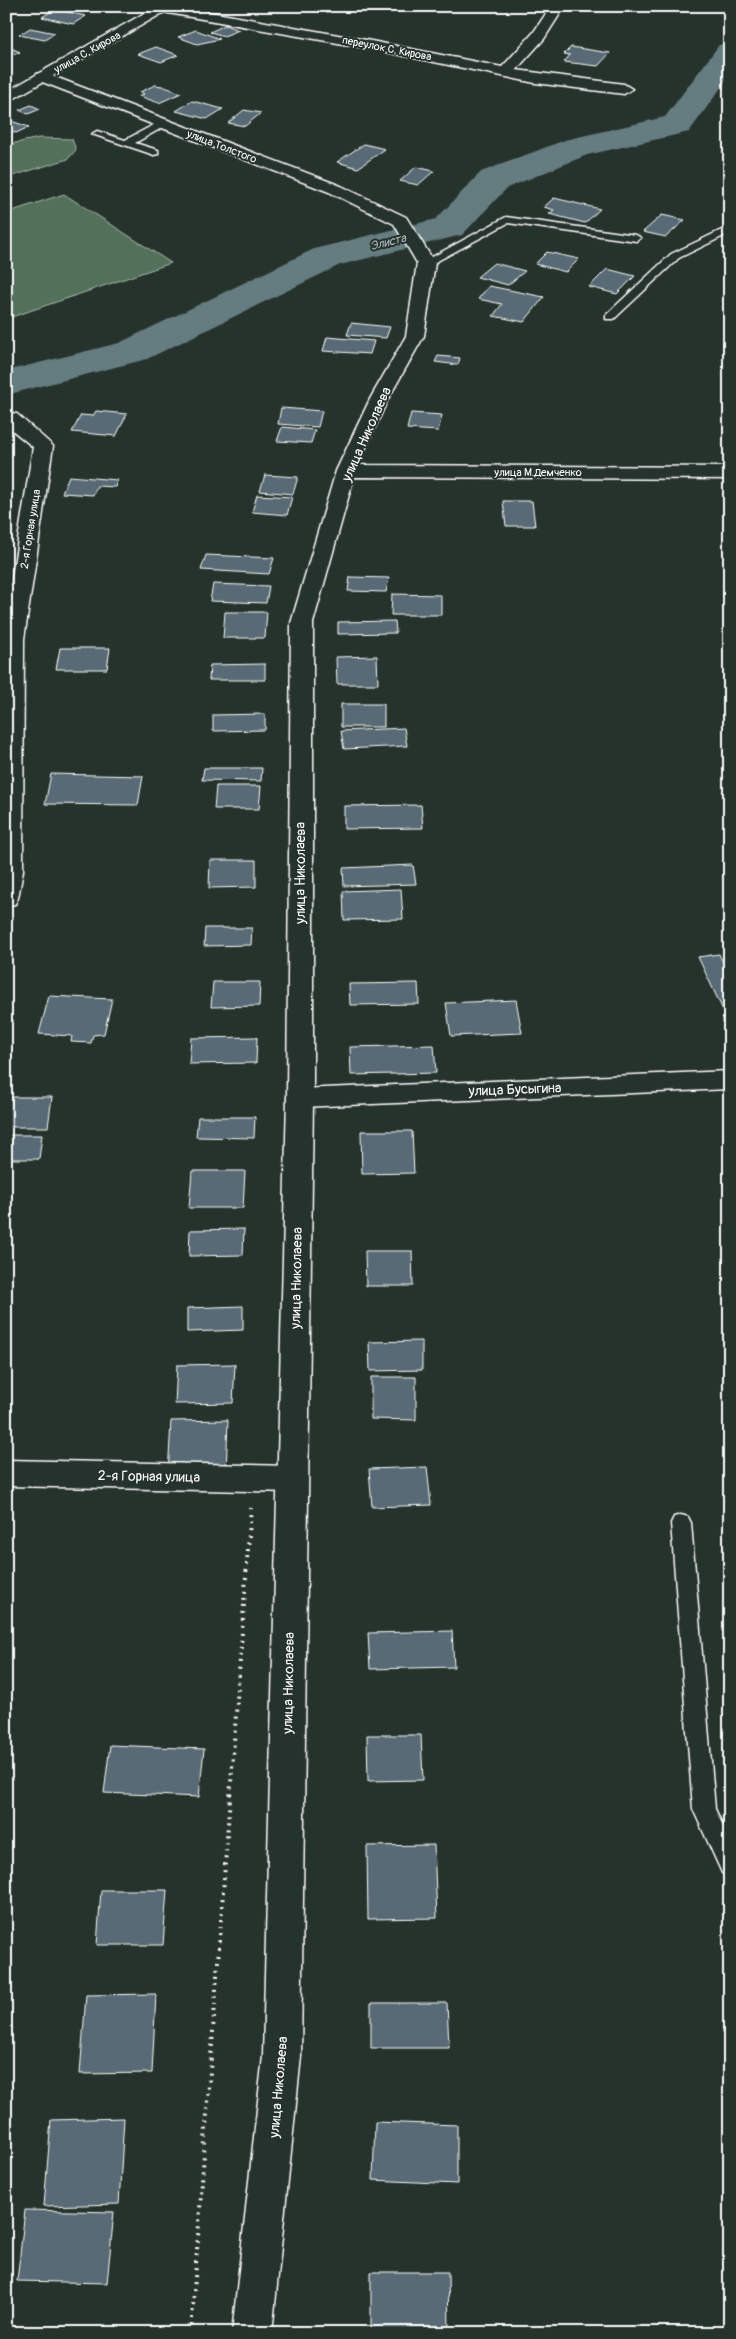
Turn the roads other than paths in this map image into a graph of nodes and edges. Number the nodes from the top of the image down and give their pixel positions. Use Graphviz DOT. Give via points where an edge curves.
graph roads {
  1 [pos="558,6"];
  2 [pos="160,7"];
  3 [pos="505,72"];
  4 [pos="42,77"];
  5 [pos="624,89"];
  6 [pos="6,98"];
  7 [pos="162,123"];
  8 [pos="97,134"];
  9 [pos="126,144"];
  10 [pos="154,152"];
  11 [pos="730,229"];
  12 [pos="636,238"];
  13 [pos="422,255"];
  14 [pos="610,317"];
  15 [pos="6,418"];
  16 [pos="346,471"];
  17 [pos="730,473"];
  18 [pos="6,898"];
  19 [pos="730,1080"];
  20 [pos="300,1098"];
  21 [pos="6,1473"];
  22 [pos="292,1479"];
  23 [pos="681,1523"];
  24 [pos="730,1866"];
  25 [pos="252,2333"];
  1 -- 3 [label="street" via="540,36"];
  2 -- 3 [label="street, переулок С. Кирова"];
  2 -- 4 [label="street, улица С. Кирова"];
  3 -- 5 [label="street, переулок С. Кирова"];
  4 -- 6 [label="street, улица С. Кирова"];
  4 -- 7 [label="street, улица Толстого"];
  7 -- 9 [label="lane"];
  7 -- 13 [label="street, улица Толстого" via="335,189 400,221"];
  8 -- 9 [label="lane"];
  9 -- 10 [label="lane"];
  11 -- 14 [label="lane" via="675,256"];
  12 -- 13 [label="lane" via="506,220"];
  13 -- 16 [label="street, улица Николаева" via="415,336 379,399"];
  15 -- 18 [label="street, 2-я Горная улица" via="43,446 13,639 11,871"];
  16 -- 17 [label="street, улица М.Демченко"];
  16 -- 20 [label="street, улица Николаева" via="302,623"];
  19 -- 20 [label="street, улица Бусыгина"];
  20 -- 22 [label="street, улица Николаева"];
  21 -- 22 [label="street, 2-я Горная улица"];
  22 -- 25 [label="street, улица Николаева" via="282,2056"];
  23 -- 24 [label="lane" via="704,1809"];
}
